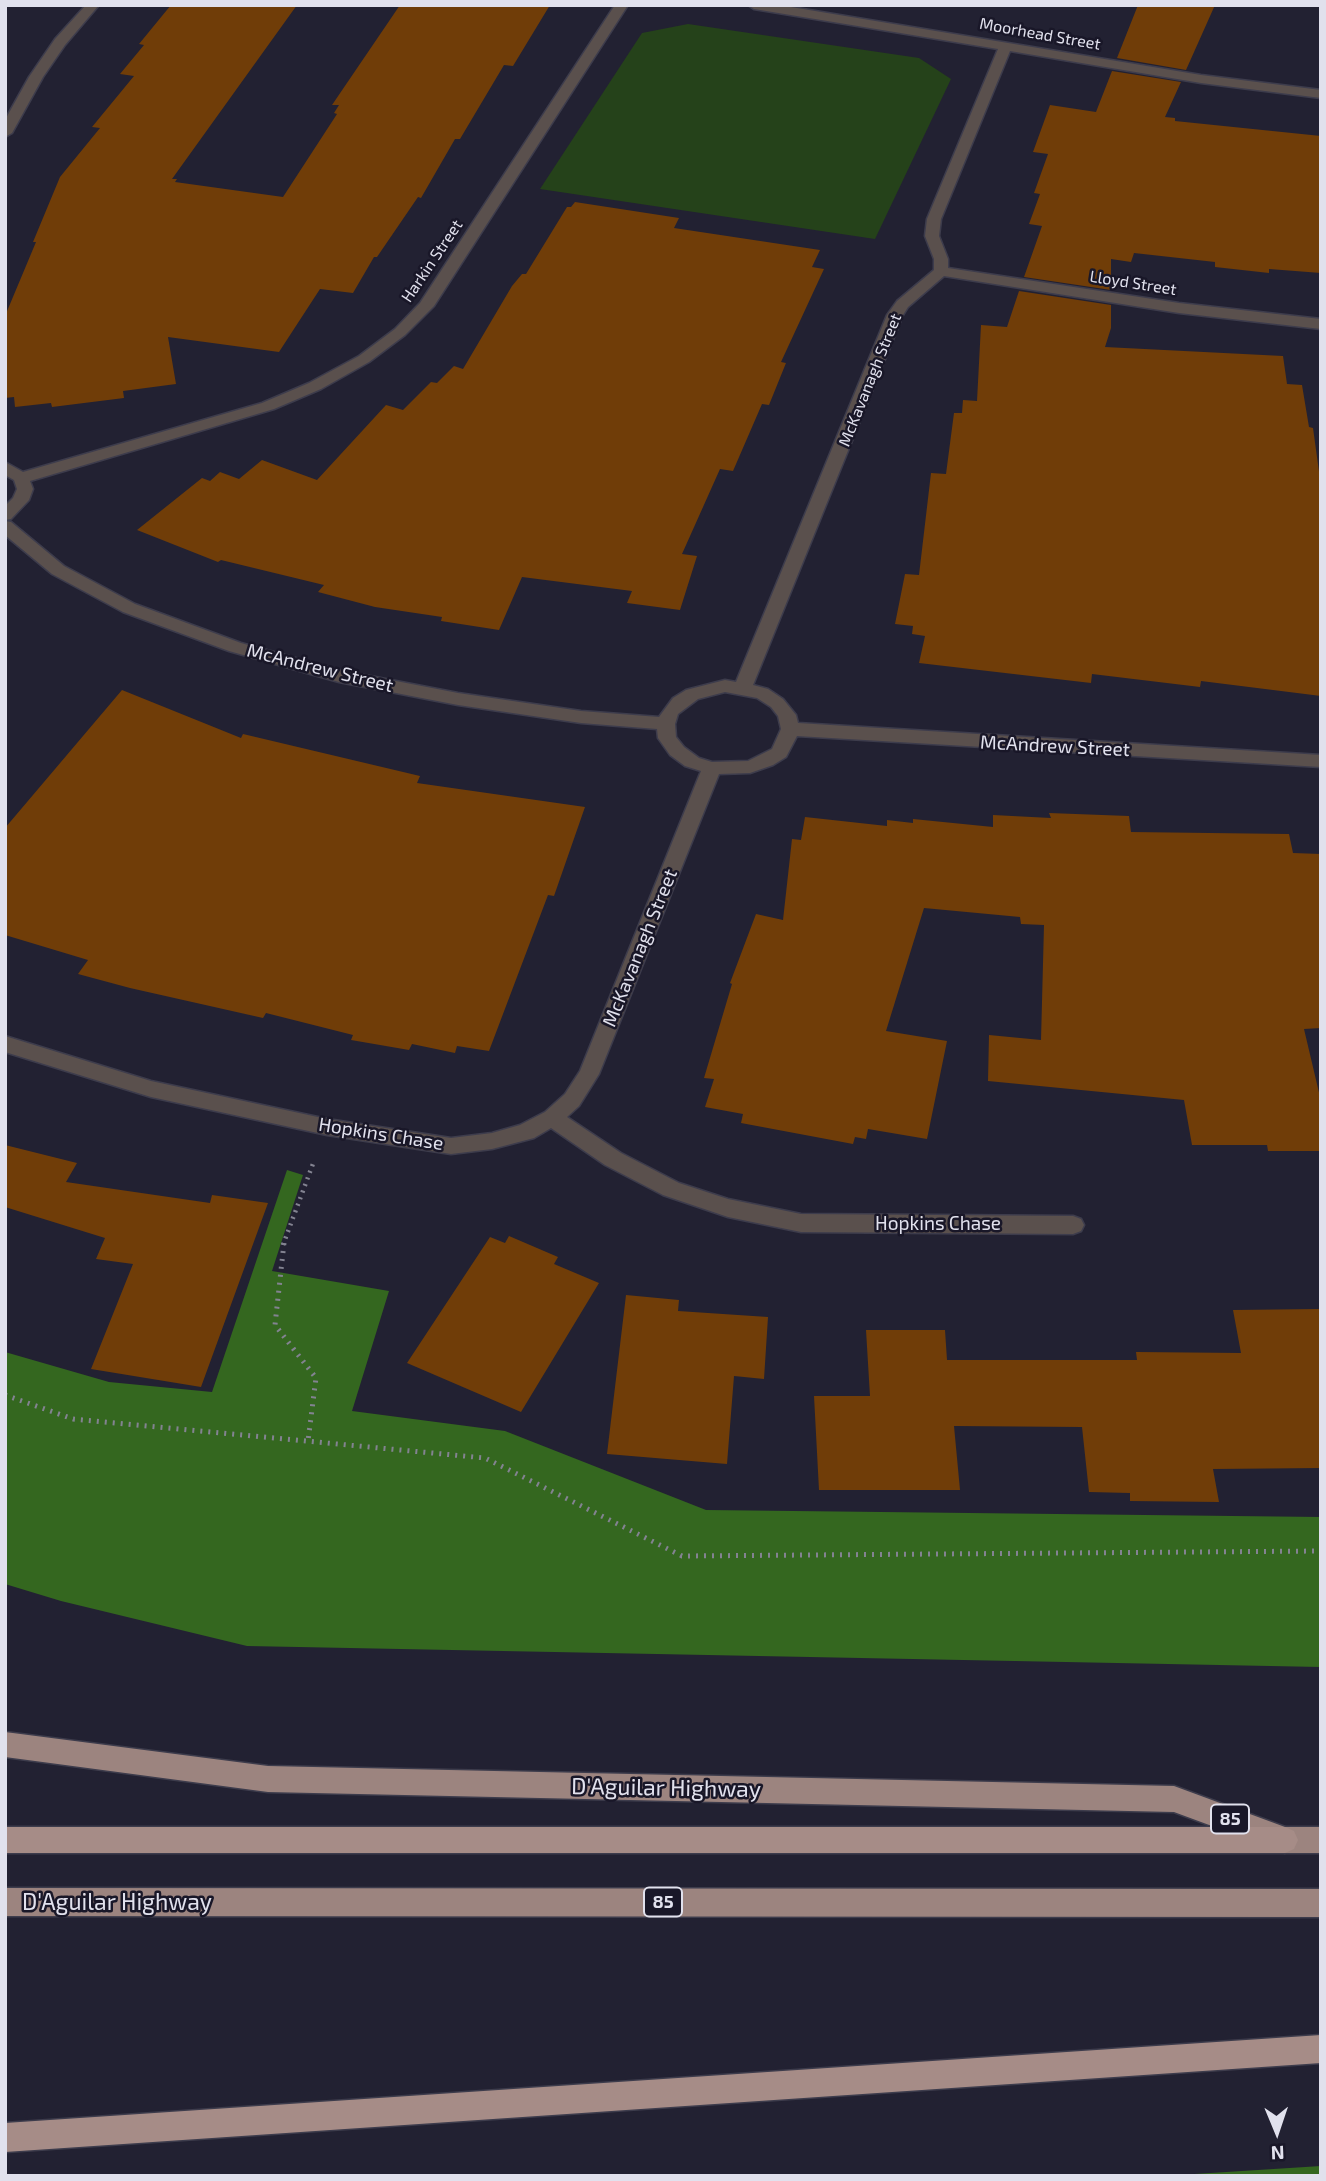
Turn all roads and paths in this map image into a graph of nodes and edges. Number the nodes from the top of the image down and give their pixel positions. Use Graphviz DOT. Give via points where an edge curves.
graph roads {
  1 [pos="93,5"];
  2 [pos="622,5"];
  3 [pos="754,5"];
  4 [pos="635,6"];
  5 [pos="1006,45"];
  6 [pos="1321,94"];
  7 [pos="5,132"];
  8 [pos="941,271"];
  9 [pos="1321,324"];
  10 [pos="5,467"];
  11 [pos="21,478"];
  12 [pos="5,514"];
  13 [pos="5,526"];
  14 [pos="743,688"];
  15 [pos="666,724"];
  16 [pos="789,729"];
  17 [pos="1321,761"];
  18 [pos="712,768"];
  19 [pos="5,1044"];
  20 [pos="552,1118"];
  21 [pos="327,1127"];
  22 [pos="1073,1225"];
  23 [pos="5,1395"];
  24 [pos="308,1441"];
  25 [pos="1321,1551"];
  26 [pos="5,1744"];
  27 [pos="5,1840"];
  28 [pos="1286,1840"];
  29 [pos="1321,1840"];
  30 [pos="5,1902"];
  31 [pos="1321,1903"];
  32 [pos="1321,2049"];
  33 [pos="5,2138"];
  1 -- 7 [label="street" via="60,42"];
  2 -- 4 [label="street"];
  2 -- 11 [label="street, Harkin Street" via="426,306 400,332 316,386 268,406"];
  3 -- 5 [label="street, Moorhead Street"];
  5 -- 6 [label="street, Moorhead Street" via="1201,79"];
  5 -- 8 [label="street" via="934,219 932,236"];
  8 -- 9 [label="street, Lloyd Street" via="1179,308"];
  8 -- 14 [label="street, McKavanagh Street" via="895,315"];
  10 -- 11 [label="street"];
  11 -- 12 [label="street" via="21,500"];
  13 -- 15 [label="street, McAndrew Street" via="58,570 129,608 235,647 339,676 458,699"];
  14 -- 15 [label="street" via="726,686 692,694 670,712"];
  14 -- 16 [label="street" via="777,703 787,715"];
  15 -- 18 [label="street" via="667,738 677,751"];
  16 -- 17 [label="street, McAndrew Street"];
  16 -- 18 [label="street" via="779,753 766,761 750,767"];
  18 -- 20 [label="street, McKavanagh Street" via="589,1074 572,1100"];
  19 -- 21 [label="street, Hopkins Chase" via="151,1089"];
  20 -- 21 [label="street, Hopkins Chase" via="526,1132 451,1146"];
  20 -- 22 [label="street, Hopkins Chase" via="671,1189 728,1208 801,1223"];
  21 -- 24 [label="path" via="281,1250 275,1325 316,1378"];
  23 -- 24 [label="path" via="73,1419"];
  24 -- 25 [label="path" via="485,1458 682,1556"];
  26 -- 28 [label="highway, D'Aguilar Highway / 85" via="268,1779 1174,1799"];
  27 -- 28 [label="highway"];
  28 -- 29 [label="highway, D'Aguilar Highway / 85"];
  30 -- 31 [label="highway, D'Aguilar Highway / 85"];
  32 -- 33 [label="highway"];
}
